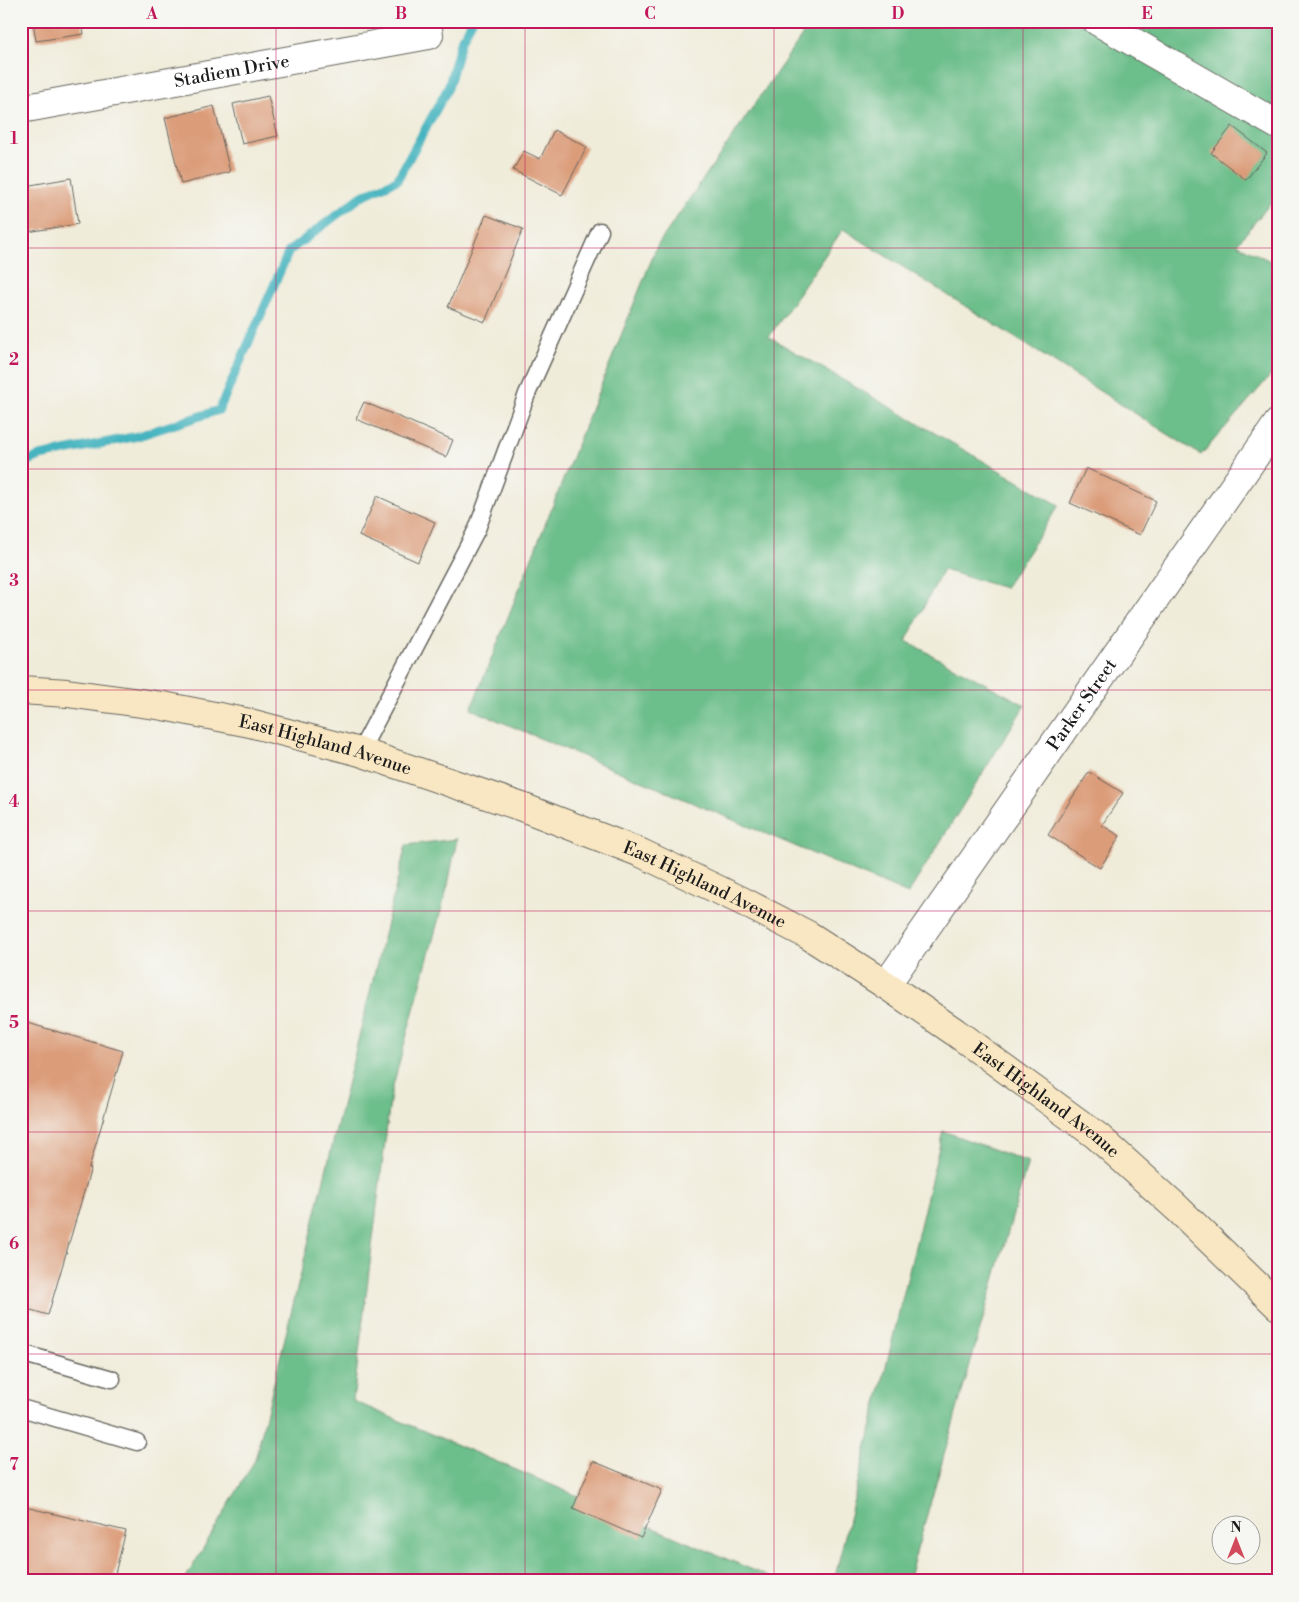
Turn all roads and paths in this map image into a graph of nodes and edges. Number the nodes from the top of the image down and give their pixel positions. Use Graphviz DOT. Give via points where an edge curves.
graph roads {
  1 [pos="426,21"];
  2 [pos="1097,21"];
  3 [pos="21,109"];
  4 [pos="1278,125"];
  5 [pos="600,231"];
  6 [pos="1278,423"];
  7 [pos="21,690"];
  8 [pos="360,752"];
  9 [pos="886,985"];
  10 [pos="1278,1306"];
  11 [pos="21,1353"];
  12 [pos="112,1379"];
  13 [pos="21,1408"];
  14 [pos="137,1442"];
  1 -- 3 [label="street, Stadiem Drive" via="429,35"];
  2 -- 4 [label="street"];
  5 -- 8 [label="lane" via="527,394 477,529"];
  6 -- 9 [label="street, Parker Street"];
  7 -- 8 [label="street, East Highland Avenue" via="163,706 250,723"];
  8 -- 9 [label="street, East Highland Avenue" via="522,806 641,853 808,936"];
  9 -- 10 [label="street, East Highland Avenue" via="1097,1136"];
  11 -- 12 [label="lane"];
  13 -- 14 [label="lane"];
}
